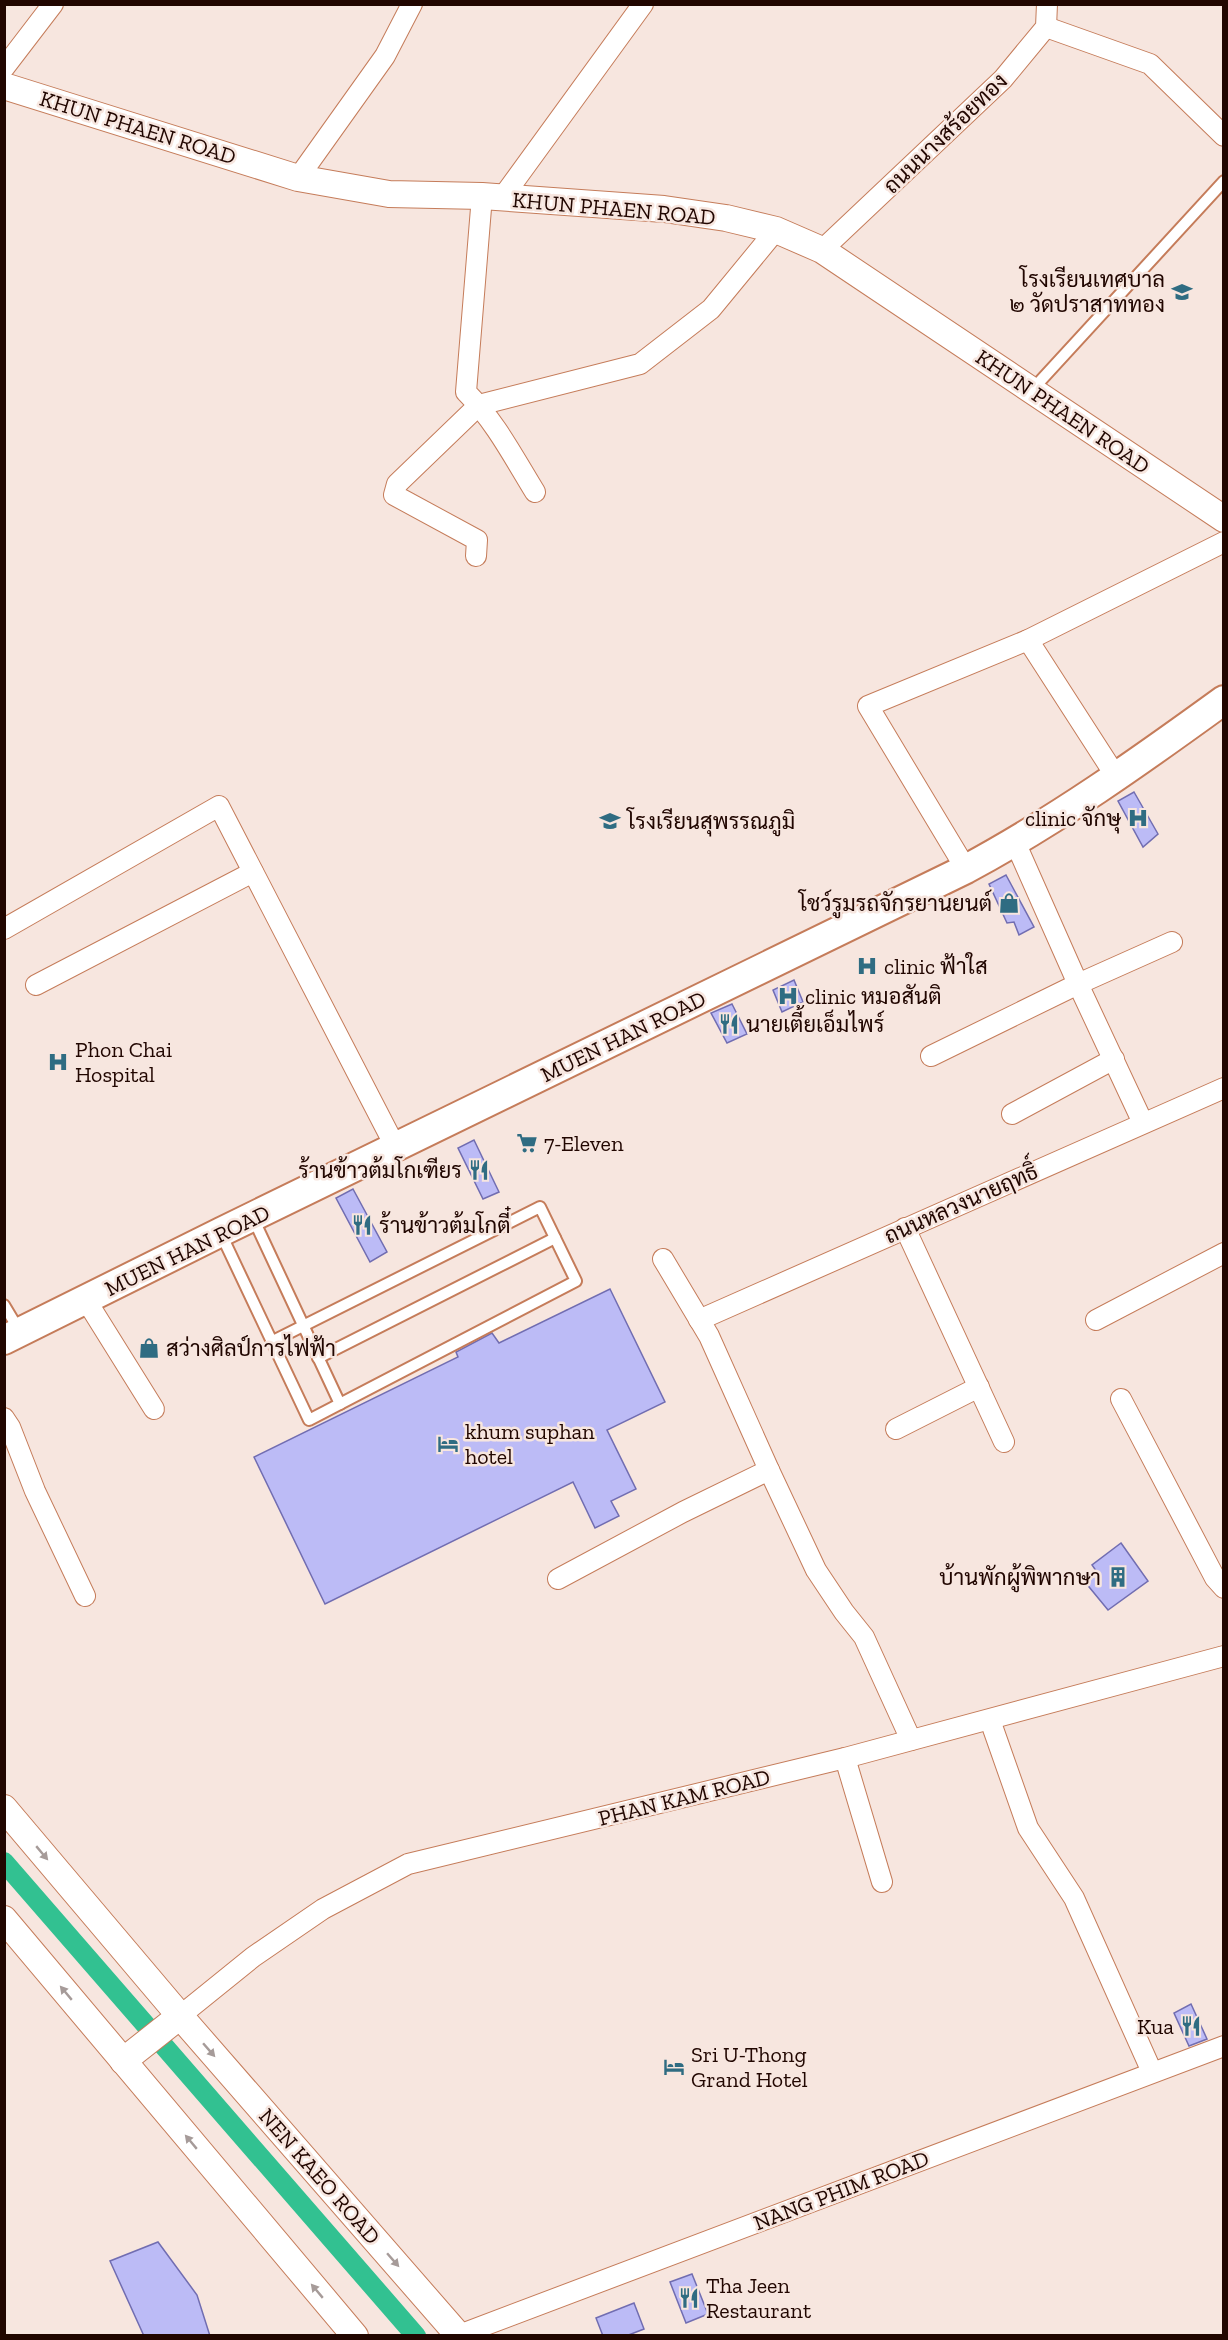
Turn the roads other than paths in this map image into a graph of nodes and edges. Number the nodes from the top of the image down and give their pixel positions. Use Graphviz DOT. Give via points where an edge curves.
graph roads {
  1 [pos="54,4"];
  2 [pos="412,4"];
  3 [pos="643,4"];
  4 [pos="1047,4"];
  5 [pos="1046,27"];
  6 [pos="4,68"];
  7 [pos="4,86"];
  8 [pos="1224,136"];
  9 [pos="298,178"];
  10 [pos="1224,181"];
  11 [pos="492,197"];
  12 [pos="776,230"];
  13 [pos="822,250"];
  14 [pos="1032,390"];
  15 [pos="479,405"];
  16 [pos="535,492"];
  17 [pos="1224,519"];
  18 [pos="1224,542"];
  19 [pos="476,556"];
  20 [pos="1028,640"];
  21 [pos="1224,700"];
  22 [pos="1117,778"];
  23 [pos="1015,842"];
  24 [pos="966,869"];
  25 [pos="253,872"];
  26 [pos="4,929"];
  27 [pos="1172,942"];
  28 [pos="1078,984"];
  29 [pos="36,985"];
  30 [pos="931,1056"];
  31 [pos="1114,1059"];
  32 [pos="1224,1088"];
  33 [pos="1012,1114"];
  34 [pos="1143,1123"];
  35 [pos="396,1148"];
  36 [pos="253,1218"];
  37 [pos="905,1228"];
  38 [pos="221,1232"];
  39 [pos="555,1238"];
  40 [pos="1224,1253"];
  41 [pos="663,1259"];
  42 [pos="86,1300"];
  43 [pos="4,1305"];
  44 [pos="699,1320"];
  45 [pos="1096,1320"];
  46 [pos="303,1326"];
  47 [pos="13,1336"];
  48 [pos="273,1341"];
  49 [pos="318,1358"];
  50 [pos="979,1387"];
  51 [pos="1121,1399"];
  52 [pos="340,1404"];
  53 [pos="154,1409"];
  54 [pos="4,1418"];
  55 [pos="896,1429"];
  56 [pos="1004,1442"];
  57 [pos="769,1470"];
  58 [pos="558,1579"];
  59 [pos="1224,1588"];
  60 [pos="85,1596"];
  61 [pos="1224,1656"];
  62 [pos="990,1720"];
  63 [pos="911,1740"];
  64 [pos="845,1758"];
  65 [pos="4,1808"];
  66 [pos="882,1882"];
  67 [pos="4,1919"];
  68 [pos="171,2023"];
  69 [pos="1224,2046"];
  70 [pos="131,2054"];
  71 [pos="1152,2072"];
  72 [pos="458,2335"];
  73 [pos="355,2336"];
  1 -- 6 [label="street"];
  2 -- 9 [label="street" via="385,56"];
  3 -- 11 [label="street"];
  4 -- 5 [label="street"];
  5 -- 8 [label="street" via="1150,64"];
  5 -- 13 [label="street, ถนนนางสร้อยทอง" via="1003,79"];
  7 -- 9 [label="street, KHUN PHAEN ROAD"];
  9 -- 11 [label="street, KHUN PHAEN ROAD" via="389,194"];
  10 -- 14 [label="lane"];
  11 -- 12 [label="street, KHUN PHAEN ROAD" via="664,208"];
  11 -- 15 [label="street" via="466,392"];
  12 -- 13 [label="street, KHUN PHAEN ROAD"];
  12 -- 15 [label="street" via="711,309 640,364"];
  13 -- 14 [label="street, KHUN PHAEN ROAD"];
  14 -- 17 [label="street, KHUN PHAEN ROAD"];
  15 -- 16 [label="street"];
  15 -- 19 [label="street" via="397,484 394,495 477,540"];
  18 -- 20 [label="street"];
  20 -- 22 [label="street"];
  20 -- 24 [label="street" via="868,706"];
  21 -- 22 [label="main road, MUEN HAN ROAD"];
  22 -- 23 [label="main road, MUEN HAN ROAD"];
  23 -- 24 [label="main road, MUEN HAN ROAD"];
  23 -- 28 [label="street"];
  24 -- 35 [label="main road, MUEN HAN ROAD"];
  25 -- 26 [label="street" via="219,806"];
  25 -- 29 [label="street"];
  25 -- 35 [label="street"];
  27 -- 28 [label="street"];
  28 -- 30 [label="street"];
  28 -- 31 [label="street"];
  31 -- 33 [label="street"];
  31 -- 34 [label="street"];
  32 -- 34 [label="street, ถนนหลวงนายฤทธิ์"];
  34 -- 37 [label="street, ถนนหลวงนายฤทธิ์"];
  35 -- 36 [label="main road, MUEN HAN ROAD"];
  36 -- 38 [label="main road, MUEN HAN ROAD"];
  36 -- 46 [label="lane"];
  37 -- 44 [label="street, ถนนหลวงนายฤทธิ์"];
  37 -- 50 [label="street"];
  38 -- 42 [label="main road, MUEN HAN ROAD"];
  38 -- 48 [label="lane"];
  39 -- 46 [label="lane" via="540,1207"];
  39 -- 49 [label="lane"];
  39 -- 52 [label="lane" via="576,1281"];
  40 -- 45 [label="street"];
  41 -- 44 [label="street"];
  42 -- 47 [label="main road, MUEN HAN ROAD"];
  42 -- 53 [label="street"];
  43 -- 47 [label="lane"];
  44 -- 57 [label="street"];
  46 -- 48 [label="lane"];
  46 -- 49 [label="lane"];
  48 -- 52 [label="lane" via="309,1420"];
  49 -- 52 [label="lane"];
  50 -- 55 [label="street"];
  50 -- 56 [label="street"];
  51 -- 59 [label="street" via="1215,1578"];
  54 -- 60 [label="street"];
  57 -- 58 [label="street"];
  57 -- 63 [label="street" via="816,1570 864,1637"];
  61 -- 62 [label="street, PHAN KAM ROAD"];
  62 -- 63 [label="street, PHAN KAM ROAD"];
  62 -- 71 [label="street" via="1028,1828 1074,1898"];
  63 -- 64 [label="street, PHAN KAM ROAD"];
  64 -- 66 [label="street"];
  64 -- 68 [label="street, PHAN KAM ROAD" via="408,1864 323,1909 253,1957"];
  65 -- 68 [label="street, NEN KAEO ROAD, one-way"];
  70 -- 67 [label="street, one-way"];
  68 -- 70 [label="street"];
  68 -- 72 [label="street, NEN KAEO ROAD, one-way"];
  69 -- 71 [label="street, NANG PHIM ROAD"];
  73 -- 70 [label="street, one-way"];
  71 -- 72 [label="street, NANG PHIM ROAD"];
}
